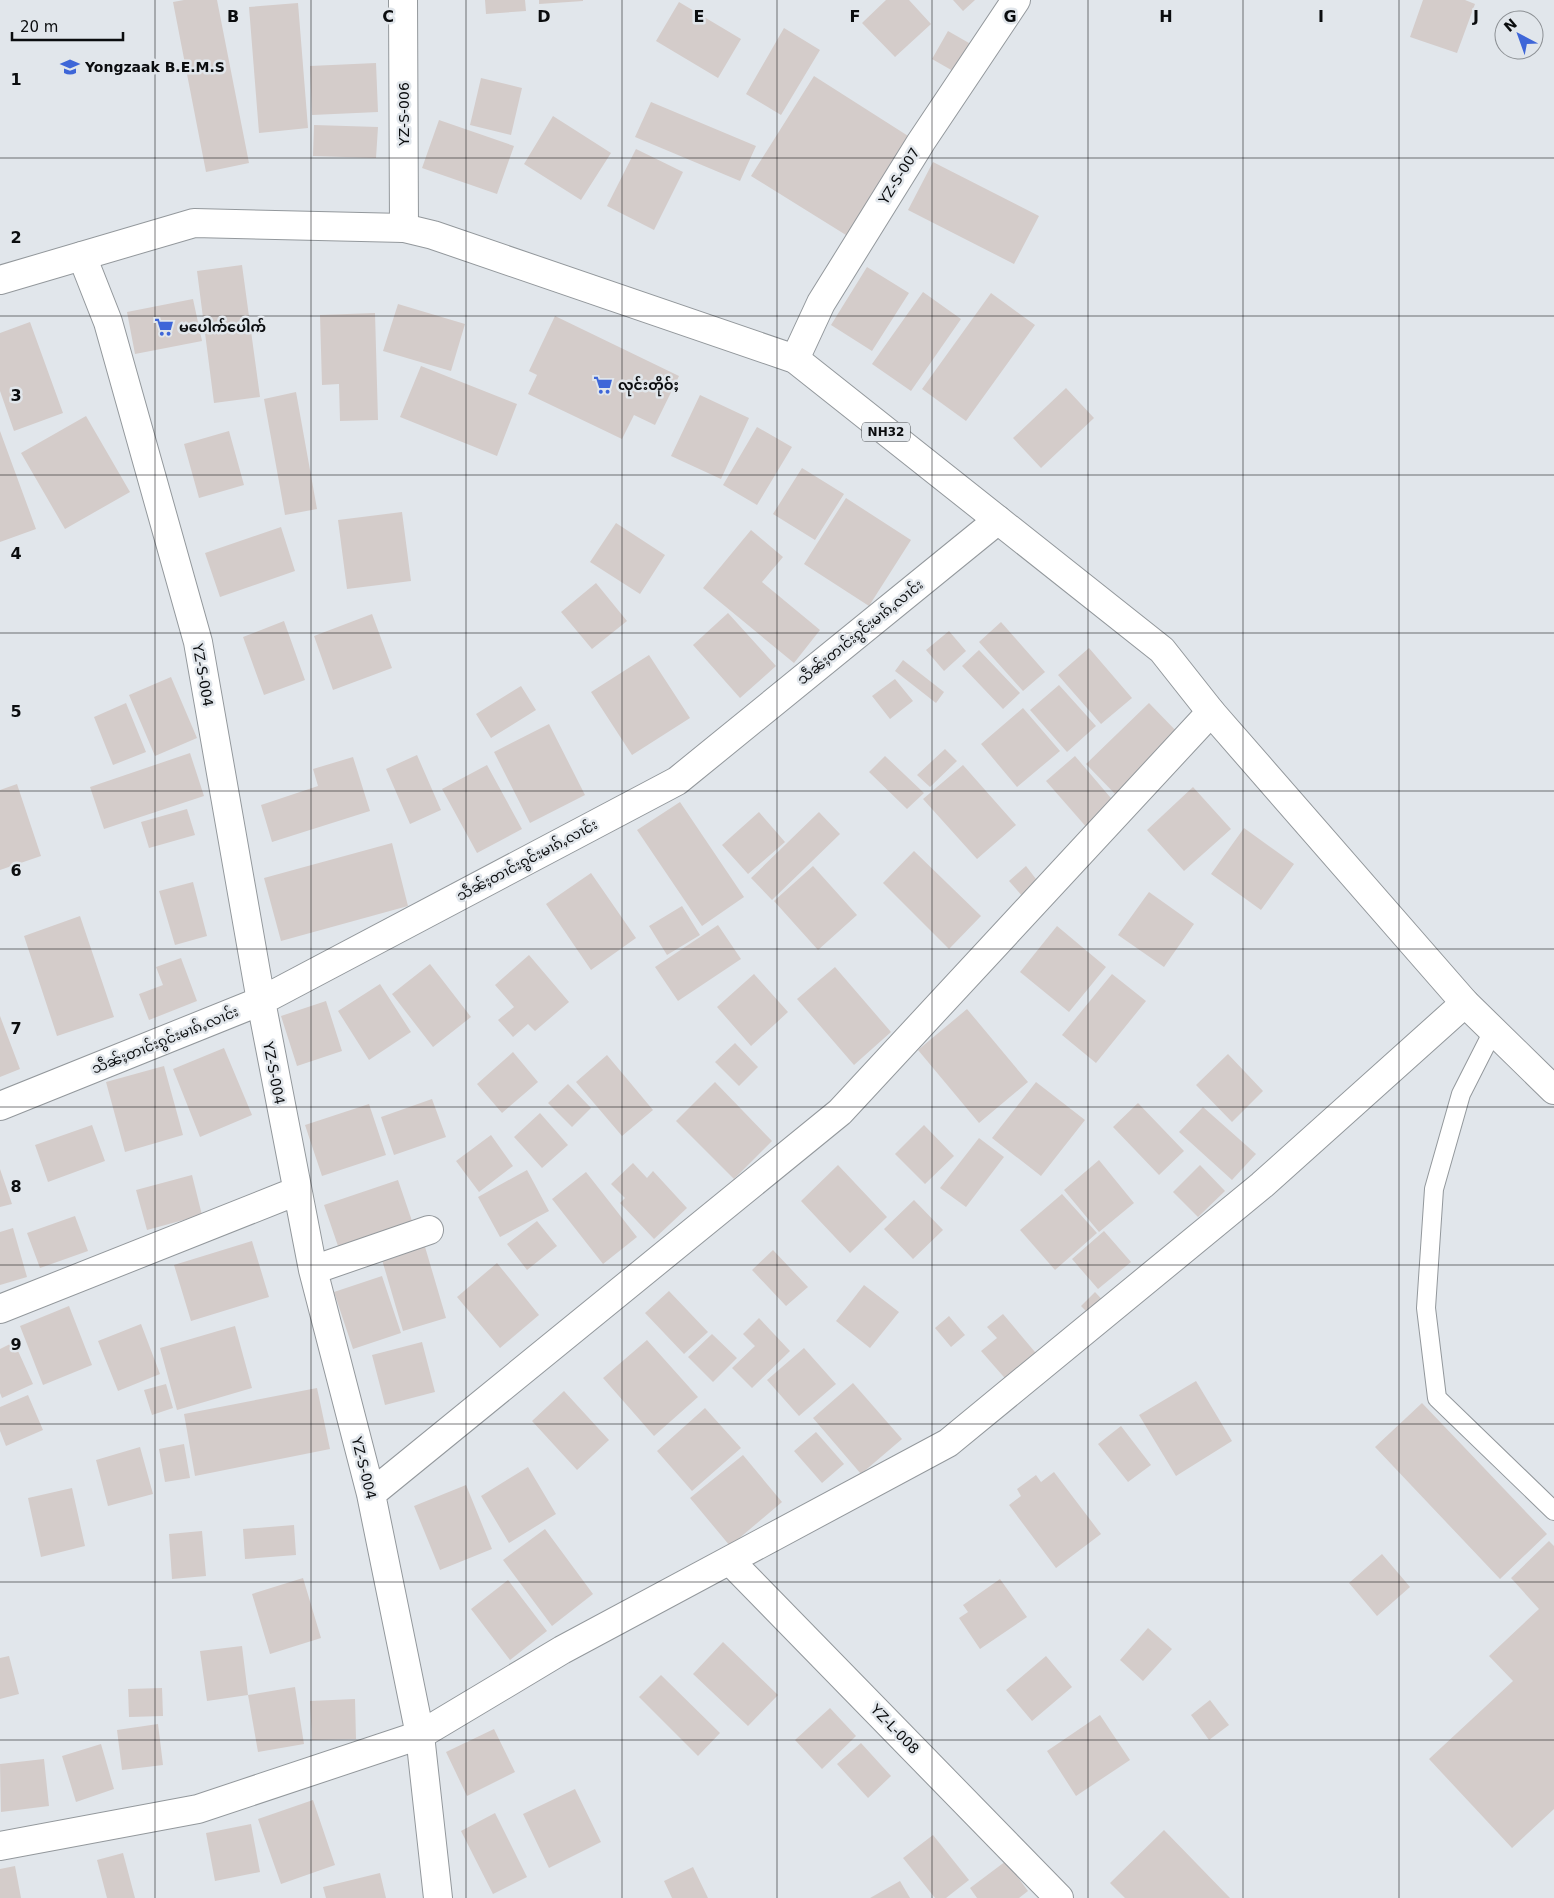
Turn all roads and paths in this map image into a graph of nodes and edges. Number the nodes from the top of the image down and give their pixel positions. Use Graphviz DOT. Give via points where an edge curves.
graph roads {
  1 [pos="403,0"];
  2 [pos="1016,0"];
  3 [pos="404,228"];
  4 [pos="82,256"];
  5 [pos="0,280"];
  6 [pos="795,359"];
  7 [pos="998,520"];
  8 [pos="1211,712"];
  9 [pos="261,1001"];
  10 [pos="1465,1003"];
  11 [pos="1493,1031"];
  12 [pos="1554,1090"];
  13 [pos="0,1106"];
  14 [pos="297,1191"];
  15 [pos="429,1230"];
  16 [pos="312,1270"];
  17 [pos="0,1309"];
  18 [pos="371,1494"];
  19 [pos="1554,1511"];
  20 [pos="730,1561"];
  21 [pos="420,1735"];
  22 [pos="0,1846"];
  23 [pos="438,1898"];
  24 [pos="1059,1898"];
  1 -- 3 [label="main road, YZ-S-006"];
  2 -- 6 [label="main road, YZ-S-007" via="920,142 821,303"];
  3 -- 4 [label="main road, NH32" via="194,223"];
  3 -- 6 [label="main road, NH32" via="442,238"];
  4 -- 5 [label="main road, NH32"];
  4 -- 9 [label="main road, YZ-S-004" via="108,322 198,642"];
  6 -- 7 [label="main road, NH32"];
  7 -- 8 [label="main road, NH32" via="1162,650"];
  7 -- 9 [label="main road, သဵၼ်ႈတၢင်းၵွင်းမၢၵ်ႇလၢင်း" via="676,781"];
  8 -- 10 [label="main road, NH32"];
  8 -- 18 [label="main road" via="840,1112"];
  9 -- 13 [label="main road, သဵၼ်ႈတၢင်းၵွင်းမၢၵ်ႇလၢင်း"];
  9 -- 14 [label="main road, YZ-S-004"];
  10 -- 11 [label="main road, NH32"];
  10 -- 20 [label="main road" via="1262,1185 948,1443"];
  11 -- 12 [label="main road, NH32"];
  11 -- 19 [label="lane" via="1461,1094 1434,1189 1426,1308 1437,1398"];
  14 -- 16 [label="main road, YZ-S-004"];
  14 -- 17 [label="main road"];
  15 -- 16 [label="main road"];
  16 -- 18 [label="main road, YZ-S-004"];
  18 -- 21 [label="main road, YZ-S-004"];
  20 -- 21 [label="main road" via="562,1650"];
  20 -- 24 [label="main road, YZ-L-008"];
  21 -- 22 [label="main road" via="198,1809"];
  21 -- 23 [label="main road, YZ-S-004"];
}
